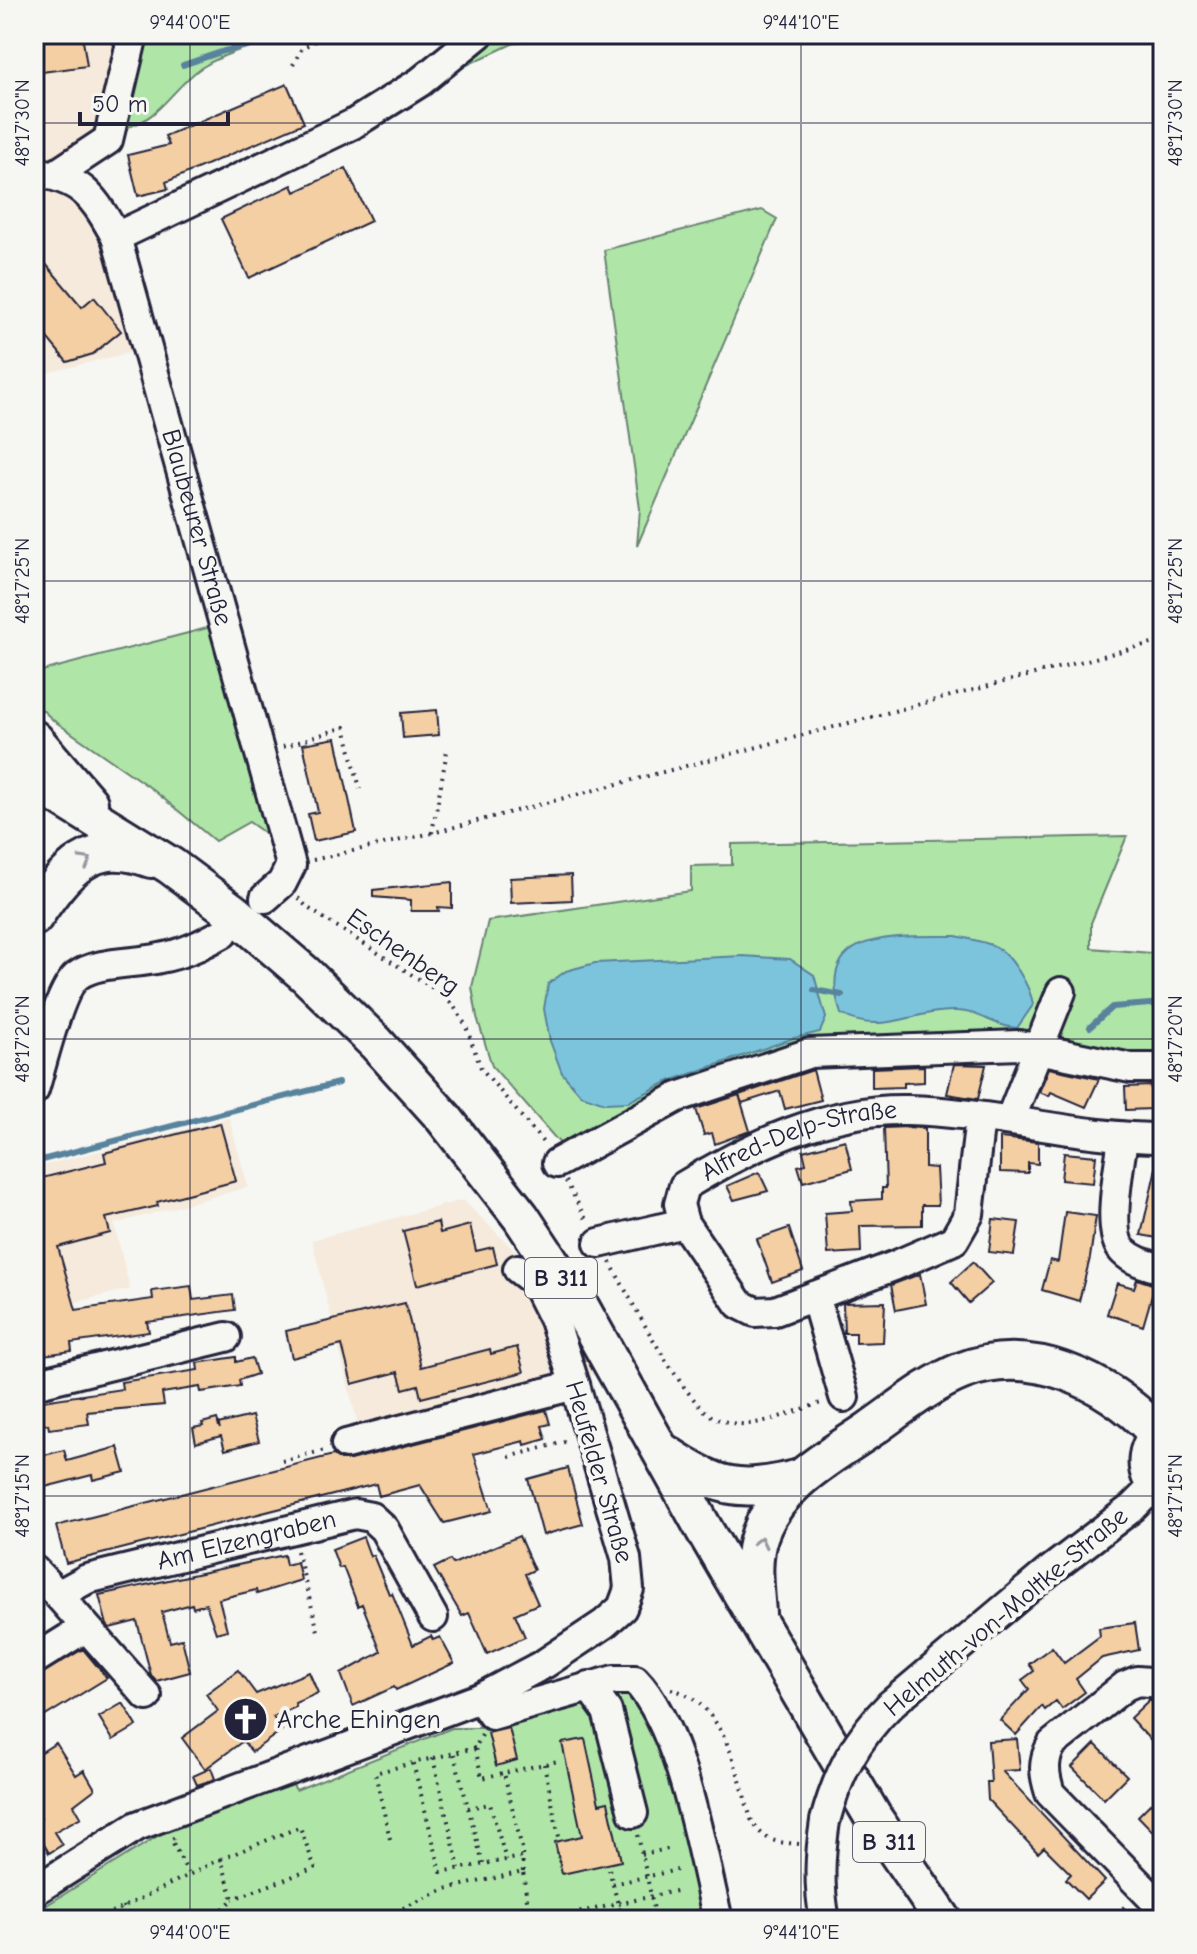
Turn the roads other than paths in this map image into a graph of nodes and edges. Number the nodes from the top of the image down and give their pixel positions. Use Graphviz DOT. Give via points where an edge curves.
graph roads {
  1 [pos="479,34"];
  2 [pos="131,37"];
  3 [pos="45,173"];
  4 [pos="116,237"];
  5 [pos="34,739"];
  6 [pos="34,781"];
  7 [pos="109,825"];
  8 [pos="171,866"];
  9 [pos="279,882"];
  10 [pos="34,917"];
  11 [pos="223,933"];
  12 [pos="1061,992"];
  13 [pos="1038,1049"];
  14 [pos="1163,1068"];
  15 [pos="34,1090"];
  16 [pos="980,1117"];
  17 [pos="1010,1120"];
  18 [pos="1123,1138"];
  19 [pos="1163,1138"];
  20 [pos="557,1163"];
  21 [pos="684,1223"];
  22 [pos="599,1243"];
  23 [pos="518,1269"];
  24 [pos="1163,1269"];
  25 [pos="815,1296"];
  26 [pos="226,1337"];
  27 [pos="34,1384"];
  28 [pos="575,1385"];
  29 [pos="844,1397"];
  30 [pos="1159,1428"];
  31 [pos="346,1444"];
  32 [pos="660,1450"];
  33 [pos="800,1478"];
  34 [pos="1157,1493"];
  35 [pos="34,1570"];
  36 [pos="58,1595"];
  37 [pos="433,1617"];
  38 [pos="758,1618"];
  39 [pos="85,1628"];
  40 [pos="34,1660"];
  41 [pos="1163,1683"];
  42 [pos="589,1686"];
  43 [pos="147,1696"];
  44 [pos="486,1706"];
  45 [pos="633,1813"];
  46 [pos="34,1891"];
  47 [pos="1163,1909"];
  48 [pos="718,1920"];
  49 [pos="825,1920"];
  50 [pos="943,1920"];
  1 -- 4 [label="street" via="420,82 353,124"];
  2 -- 3 [label="street, Blaubeurer Straße" via="108,140"];
  3 -- 4 [label="street, Blaubeurer Straße" via="80,185"];
  4 -- 9 [label="street, Blaubeurer Straße" via="261,754"];
  5 -- 7 [label="main road"];
  6 -- 7 [label="main road, B 311"];
  7 -- 8 [label="main road, B 311"];
  10 -- 8 [label="main road, one-way" via="83,860 129,850"];
  8 -- 32 [label="main road, B 311" via="305,974 443,1117 521,1217 581,1308"];
  11 -- 15 [label="street" via="159,959 77,976 63,994"];
  12 -- 13 [label="street"];
  13 -- 14 [label="street" via="1131,1068"];
  13 -- 17 [label="street"];
  13 -- 20 [label="street" via="1019,1045 810,1053 678,1097"];
  16 -- 17 [label="street, Alfred-Delp-Straße"];
  16 -- 21 [label="street, Alfred-Delp-Straße" via="906,1110 851,1115 800,1129 727,1160 684,1186 679,1204"];
  16 -- 25 [label="street, Alfred-Delp-Straße" via="969,1214 954,1240"];
  17 -- 18 [label="street, Alfred-Delp-Straße"];
  18 -- 19 [label="street, Alfred-Delp-Straße"];
  18 -- 24 [label="street" via="1113,1225 1120,1249"];
  21 -- 22 [label="street"];
  21 -- 25 [label="street, Alfred-Delp-Straße" via="739,1304 755,1312 775,1311"];
  23 -- 28 [label="street, Heufelder Straße" via="535,1282 554,1320"];
  25 -- 29 [label="street"];
  26 -- 27 [label="street"];
  28 -- 31 [label="street"];
  28 -- 44 [label="street, Heufelder Straße" via="626,1558 629,1589 622,1608 604,1624"];
  30 -- 33 [label="main road" via="1104,1389 1064,1370 994,1363 962,1371 932,1387"];
  30 -- 34 [label="street" via="1147,1441 1143,1465"];
  32 -- 33 [label="main road" via="700,1476 734,1487 764,1487"];
  32 -- 38 [label="main road, B 311"];
  38 -- 33 [label="main road, one-way" via="754,1572 759,1535 776,1504"];
  34 -- 49 [label="street, Helmuth-von-Moltke-Straße, bridge" via="1048,1572 868,1727 834,1788 825,1821 819,1890"];
  35 -- 36 [label="street"];
  36 -- 37 [label="street, Am Elzengraben" via="87,1579 355,1514 371,1517 384,1529"];
  36 -- 39 [label="street"];
  38 -- 50 [label="main road, B 311" via="873,1817"];
  39 -- 40 [label="street"];
  39 -- 43 [label="street"];
  41 -- 47 [label="street" via="1137,1681 1125,1686 1052,1744 1044,1776 1050,1793"];
  42 -- 44 [label="street"];
  42 -- 45 [label="street" via="607,1711"];
  42 -- 48 [label="street" via="635,1680 648,1693 674,1747"];
  44 -- 46 [label="street, Heufelder Straße" via="364,1743 137,1826"];
}
